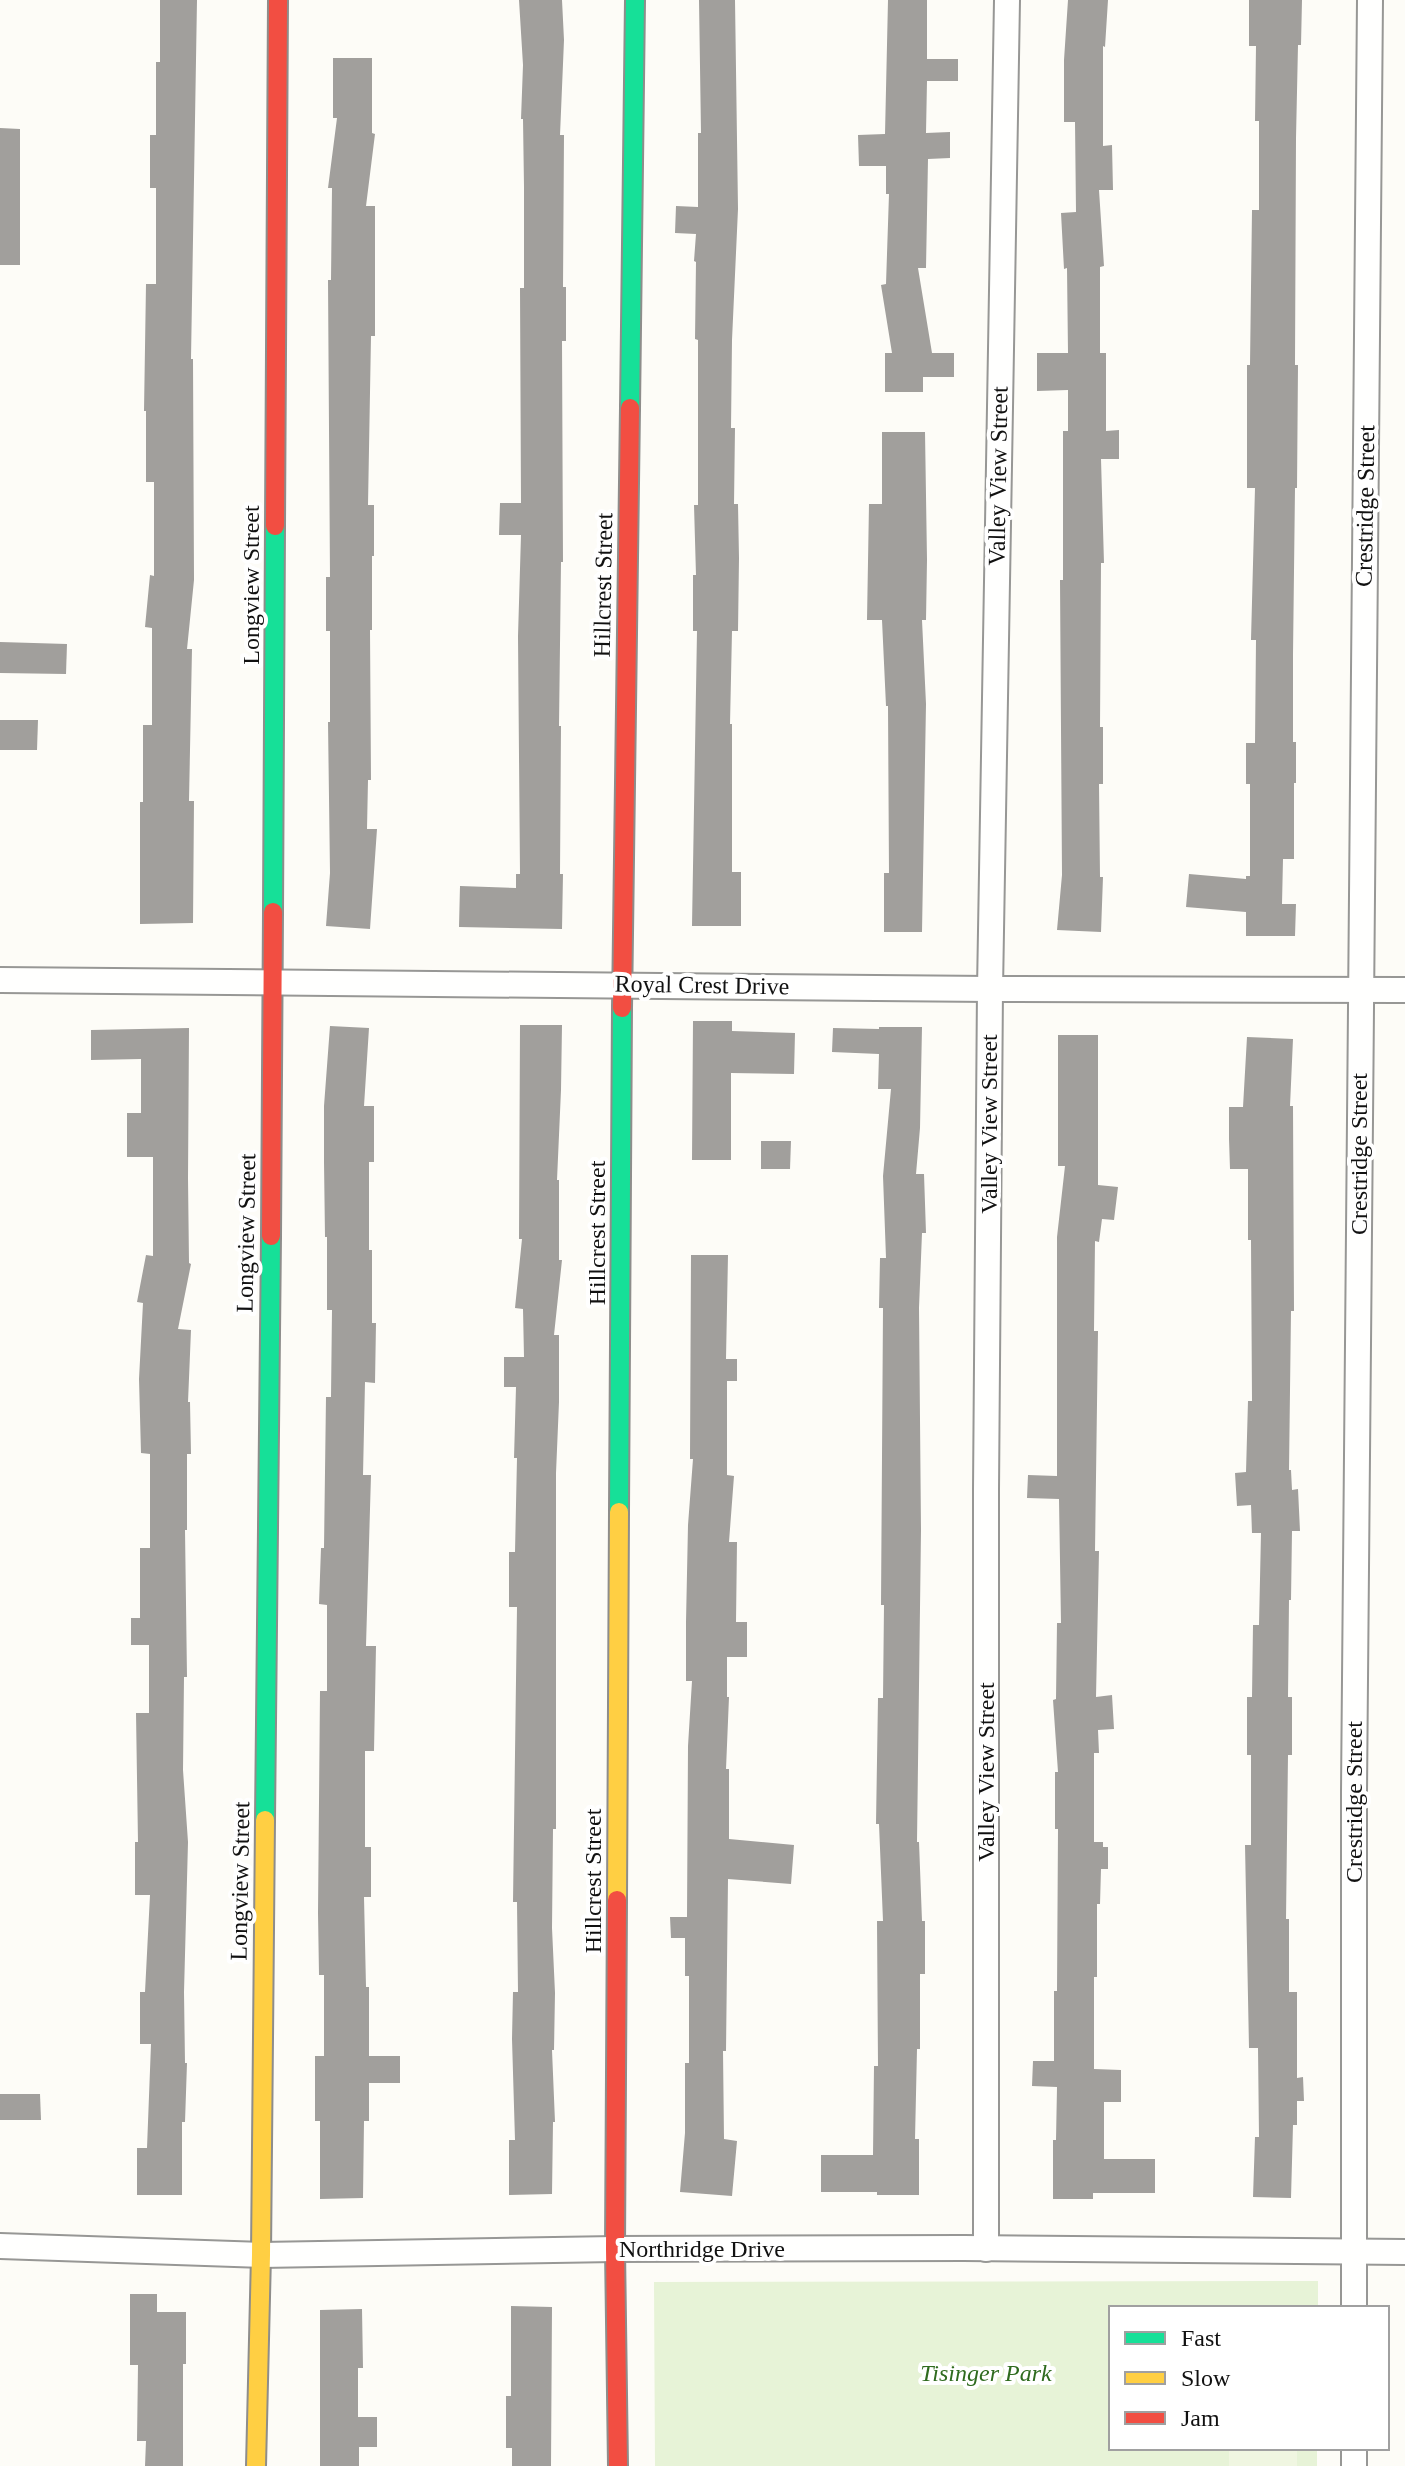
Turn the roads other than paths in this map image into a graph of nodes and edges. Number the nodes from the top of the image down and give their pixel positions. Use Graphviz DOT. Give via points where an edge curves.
graph roads {
  1 [pos="278,0"];
  2 [pos="635,0"];
  3 [pos="1007,0"];
  4 [pos="1370,0"];
  5 [pos="0,980"];
  6 [pos="273,981"];
  7 [pos="622,984"];
  8 [pos="990,989"];
  9 [pos="1361,989"];
  10 [pos="1405,990"];
  11 [pos="0,2246"];
  12 [pos="615,2249"];
  13 [pos="986,2249"];
  14 [pos="1353,2251"];
  15 [pos="1405,2252"];
  16 [pos="261,2255"];
  17 [pos="1354,2306"];
  18 [pos="256,2466"];
  19 [pos="618,2466"];
  1 -- 6 [label="street, Longview Street"];
  2 -- 7 [label="street, Hillcrest Street"];
  3 -- 8 [label="street, Valley View Street"];
  4 -- 9 [label="street, Crestridge Street"];
  5 -- 6 [label="street, Royal Crest Drive"];
  6 -- 7 [label="street, Royal Crest Drive"];
  6 -- 16 [label="street, Longview Street"];
  7 -- 8 [label="street, Royal Crest Drive"];
  7 -- 12 [label="street, Hillcrest Street"];
  8 -- 9 [label="street, Royal Crest Drive"];
  8 -- 13 [label="street, Valley View Street"];
  9 -- 10 [label="street, Royal Crest Drive"];
  9 -- 14 [label="street, Crestridge Street"];
  11 -- 16 [label="street, Northridge Drive"];
  12 -- 13 [label="street, Northridge Drive"];
  12 -- 16 [label="street, Northridge Drive"];
  12 -- 19 [label="street, Hillcrest Street"];
  13 -- 14 [label="street, Northridge Drive"];
  14 -- 15 [label="street, Northridge Drive"];
  14 -- 17 [label="street, Crestridge Street"];
  16 -- 18 [label="street, Longview Street"];
}
